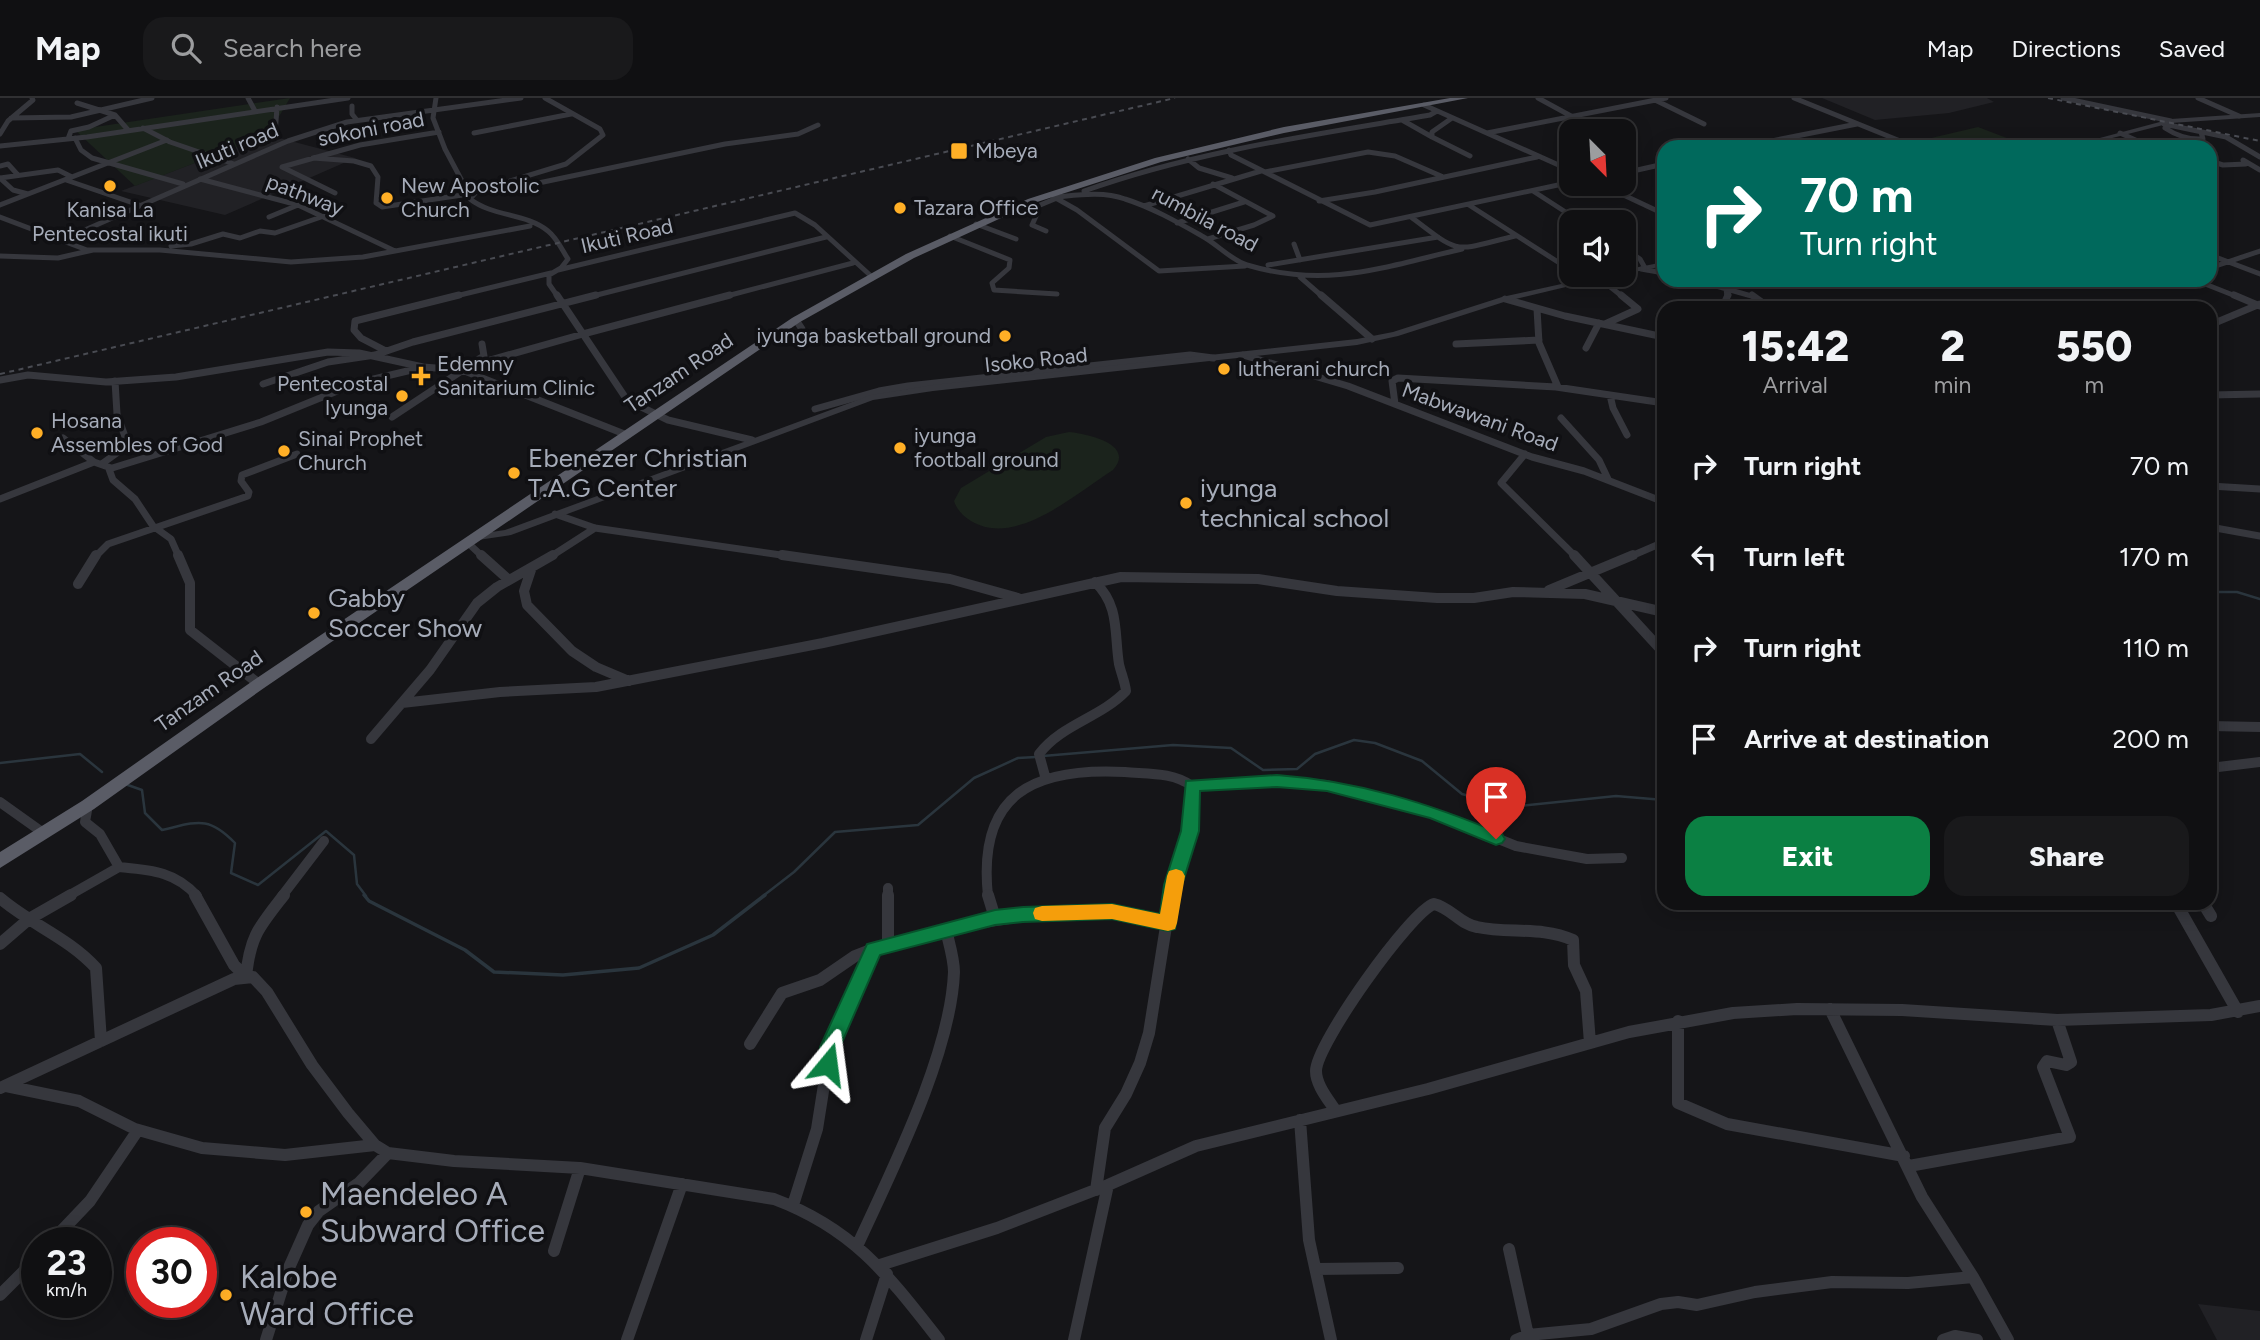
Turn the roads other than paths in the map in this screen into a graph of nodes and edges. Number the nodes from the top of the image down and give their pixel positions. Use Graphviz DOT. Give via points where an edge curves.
graph roads {
  1 [pos="32,98"];
  2 [pos="152,98"];
  3 [pos="248,98"];
  4 [pos="348,98"];
  5 [pos="436,98"];
  6 [pos="521,98"];
  7 [pos="545,98"];
  8 [pos="1464,98"];
  9 [pos="1538,98"];
  10 [pos="1666,98"];
  11 [pos="1794,98"];
  12 [pos="2063,98"];
  13 [pos="2198,98"];
  14 [pos="314,100"];
  15 [pos="1655,100"];
  16 [pos="77,103"];
  17 [pos="123,104"];
  18 [pos="352,106"];
  19 [pos="277,107"];
  20 [pos="434,108"];
  21 [pos="105,110"];
  22 [pos="255,111"];
  23 [pos="1437,111"];
  24 [pos="113,114"];
  25 [pos="570,114"];
  26 [pos="1428,114"];
  27 [pos="2260,115"];
  28 [pos="1572,116"];
  29 [pos="2239,116"];
  30 [pos="11,118"];
  31 [pos="1452,118"];
  32 [pos="356,120"];
  33 [pos="1402,120"];
  34 [pos="2166,123"];
  35 [pos="1704,124"];
  36 [pos="1857,124"];
  37 [pos="818,125"];
  38 [pos="142,127"];
  39 [pos="128,130"];
  40 [pos="439,132"];
  41 [pos="2201,132"];
  42 [pos="474,133"];
  43 [pos="1487,133"];
  44 [pos="2120,133"];
  45 [pos="0,134"];
  46 [pos="275,135"];
  47 [pos="1432,137"];
  48 [pos="72,139"];
  49 [pos="167,140"];
  50 [pos="1776,140"];
  51 [pos="1895,140"];
  52 [pos="2096,140"];
  53 [pos="2136,140"];
  54 [pos="2189,140"];
  55 [pos="0,146"];
  56 [pos="1230,152"];
  57 [pos="1470,156"];
  58 [pos="1537,157"];
  59 [pos="2258,157"];
  60 [pos="309,158"];
  61 [pos="1188,159"];
  62 [pos="112,163"];
  63 [pos="2217,163"];
  64 [pos="234,164"];
  65 [pos="2246,164"];
  66 [pos="0,166"];
  67 [pos="1559,166"];
  68 [pos="1657,166"];
  69 [pos="1636,170"];
  70 [pos="2260,170"];
  71 [pos="1263,172"];
  72 [pos="17,174"];
  73 [pos="1445,177"];
  74 [pos="69,178"];
  75 [pos="1233,178"];
  76 [pos="199,179"];
  77 [pos="1213,184"];
  78 [pos="187,185"];
  79 [pos="1559,185"];
  80 [pos="1533,191"];
  81 [pos="335,193"];
  82 [pos="28,194"];
  83 [pos="1077,194"];
  84 [pos="1090,194"];
  85 [pos="469,196"];
  86 [pos="1625,196"];
  87 [pos="1052,197"];
  88 [pos="1319,201"];
  89 [pos="1244,202"];
  90 [pos="0,205"];
  91 [pos="142,205"];
  92 [pos="298,205"];
  93 [pos="1469,205"];
  94 [pos="1144,206"];
  95 [pos="1657,206"];
  96 [pos="1074,207"];
  97 [pos="1650,208"];
  98 [pos="1562,210"];
  99 [pos="1657,211"];
  100 [pos="324,216"];
  101 [pos="269,217"];
  102 [pos="1411,217"];
  103 [pos="0,218"];
  104 [pos="9,220"];
  105 [pos="0,223"];
  106 [pos="1177,223"];
  107 [pos="976,224"];
  108 [pos="534,225"];
  109 [pos="1046,232"];
  110 [pos="950,236"];
  111 [pos="1515,236"];
  112 [pos="826,237"];
  113 [pos="1437,237"];
  114 [pos="1016,239"];
  115 [pos="1208,239"];
  116 [pos="62,240"];
  117 [pos="1294,244"];
  118 [pos="156,247"];
  119 [pos="1462,249"];
  120 [pos="93,250"];
  121 [pos="395,251"];
  122 [pos="2260,251"];
  123 [pos="0,256"];
  124 [pos="1636,256"];
  125 [pos="1266,257"];
  126 [pos="2217,257"];
  127 [pos="568,258"];
  128 [pos="1300,260"];
  129 [pos="2228,262"];
  130 [pos="853,263"];
  131 [pos="1559,263"];
  132 [pos="1269,264"];
  133 [pos="579,265"];
  134 [pos="1251,266"];
  135 [pos="1657,266"];
  136 [pos="2217,266"];
  137 [pos="1642,269"];
  138 [pos="1636,270"];
  139 [pos="554,272"];
  140 [pos="1657,272"];
  141 [pos="2260,274"];
  142 [pos="871,276"];
  143 [pos="1299,276"];
  144 [pos="1559,284"];
  145 [pos="1611,287"];
  146 [pos="1734,287"];
  147 [pos="2213,287"];
  148 [pos="1057,294"];
  149 [pos="1505,299"];
  150 [pos="1760,301"];
  151 [pos="562,304"];
  152 [pos="2259,305"];
  153 [pos="1537,309"];
  154 [pos="796,320"];
  155 [pos="2217,322"];
  156 [pos="1602,324"];
  157 [pos="801,333"];
  158 [pos="583,334"];
  159 [pos="1657,336"];
  160 [pos="1372,340"];
  161 [pos="1539,340"];
  162 [pos="482,344"];
  163 [pos="1456,344"];
  164 [pos="1586,348"];
  165 [pos="386,351"];
  166 [pos="375,355"];
  167 [pos="1243,355"];
  168 [pos="1213,358"];
  169 [pos="423,367"];
  170 [pos="465,368"];
  171 [pos="0,380"];
  172 [pos="115,381"];
  173 [pos="263,384"];
  174 [pos="1558,387"];
  175 [pos="2260,394"];
  176 [pos="1610,395"];
  177 [pos="2217,395"];
  178 [pos="1657,402"];
  179 [pos="1395,404"];
  180 [pos="815,410"];
  181 [pos="656,415"];
  182 [pos="392,417"];
  183 [pos="1561,418"];
  184 [pos="627,435"];
  185 [pos="1627,435"];
  186 [pos="63,438"];
  187 [pos="752,440"];
  188 [pos="297,454"];
  189 [pos="1525,454"];
  190 [pos="93,462"];
  191 [pos="107,465"];
  192 [pos="1608,480"];
  193 [pos="2217,486"];
  194 [pos="2260,489"];
  195 [pos="0,499"];
  196 [pos="1657,499"];
  197 [pos="555,514"];
  198 [pos="595,527"];
  199 [pos="2217,528"];
  200 [pos="158,529"];
  201 [pos="2260,536"];
  202 [pos="473,540"];
  203 [pos="1657,545"];
  204 [pos="532,567"];
  205 [pos="1591,572"];
  206 [pos="509,580"];
  207 [pos="1095,582"];
  208 [pos="78,584"];
  209 [pos="1542,592"];
  210 [pos="1022,598"];
  211 [pos="1617,600"];
  212 [pos="1657,610"];
  213 [pos="1657,645"];
  214 [pos="629,681"];
  215 [pos="259,684"];
  216 [pos="402,703"];
  217 [pos="2217,726"];
  218 [pos="2260,727"];
  219 [pos="371,740"];
  220 [pos="2260,762"];
  221 [pos="2217,767"];
  222 [pos="1043,771"];
  223 [pos="1192,786"];
  224 [pos="0,802"];
  225 [pos="88,804"];
  226 [pos="43,832"];
  227 [pos="324,841"];
  228 [pos="1622,858"];
  229 [pos="0,861"];
  230 [pos="119,867"];
  231 [pos="888,888"];
  232 [pos="0,898"];
  233 [pos="2180,910"];
  234 [pos="2207,910"];
  235 [pos="2211,916"];
  236 [pos="995,918"];
  237 [pos="29,919"];
  238 [pos="1168,923"];
  239 [pos="946,930"];
  240 [pos="0,944"];
  241 [pos="888,945"];
  242 [pos="873,949"];
  243 [pos="246,977"];
  244 [pos="2260,1006"];
  245 [pos="1830,1009"];
  246 [pos="2238,1012"];
  247 [pos="2057,1020"];
  248 [pos="1678,1021"];
  249 [pos="101,1041"];
  250 [pos="1590,1043"];
  251 [pos="750,1044"];
  252 [pos="3,1087"];
  253 [pos="1335,1110"];
  254 [pos="1300,1120"];
  255 [pos="138,1130"];
  256 [pos="381,1149"];
  257 [pos="1907,1161"];
  258 [pos="580,1168"];
  259 [pos="682,1184"];
  260 [pos="1102,1188"];
  261 [pos="793,1205"];
  262 [pos="65,1227"];
  263 [pos="858,1244"];
  264 [pos="1509,1249"];
  265 [pos="554,1251"];
  266 [pos="1398,1268"];
  267 [pos="883,1269"];
  268 [pos="1317,1269"];
  269 [pos="21,1273"];
  270 [pos="1973,1277"];
  271 [pos="2,1291"];
  272 [pos="1522,1337"];
  273 [pos="266,1340"];
  274 [pos="627,1340"];
  275 [pos="866,1340"];
  276 [pos="939,1340"];
  277 [pos="1074,1340"];
  278 [pos="1331,1340"];
  279 [pos="1943,1340"];
  280 [pos="1977,1340"];
  281 [pos="2008,1340"];
  1 -- 30 [label="street"];
  2 -- 17 [label="street"];
  3 -- 22 [label="street"];
  4 -- 14 [label="street"];
  5 -- 20 [label="street"];
  6 -- 20 [label="street, Ikuti road"];
  7 -- 25 [label="street"];
  8 -- 26 [label="highway, Tanzam Road"];
  9 -- 28 [label="street"];
  10 -- 15 [label="street"];
  11 -- 36 [label="street"];
  12 -- 34 [label="street"];
  13 -- 29 [label="street"];
  14 -- 19 [label="street"];
  15 -- 28 [label="street"];
  15 -- 35 [label="street"];
  16 -- 21 [label="street"];
  17 -- 21 [label="street"];
  17 -- 24 [label="street" via="127,109"];
  18 -- 32 [label="street"];
  19 -- 22 [label="street"];
  19 -- 46 [label="street"];
  20 -- 32 [label="street, Ikuti road"];
  20 -- 40 [label="street"];
  21 -- 24 [label="street"];
  21 -- 30 [label="street" via="61,118"];
  22 -- 38 [label="street"];
  23 -- 26 [label="street"];
  23 -- 26 [label="street"];
  23 -- 31 [label="street"];
  24 -- 39 [label="street"];
  24 -- 48 [label="street" via="71,131"];
  25 -- 42 [label="street"];
  25 -- 85 [label="street" via="603,135 566,164"];
  26 -- 33 [label="street"];
  26 -- 87 [label="highway, Tanzam Road" via="1202,148"];
  27 -- 29 [label="street"];
  28 -- 43 [label="street"];
  29 -- 34 [label="street"];
  30 -- 45 [label="street"];
  31 -- 43 [label="street"];
  31 -- 47 [label="street" via="1432,132"];
  32 -- 64 [label="street, Ikuti road"];
  33 -- 47 [label="street"];
  33 -- 56 [label="street"];
  34 -- 41 [label="street"];
  34 -- 44 [label="street"];
  34 -- 54 [label="street" via="2168,131"];
  36 -- 50 [label="street"];
  36 -- 51 [label="street"];
  37 -- 85 [label="street" via="798,134"];
  38 -- 39 [label="street"];
  38 -- 49 [label="street, pathway"];
  39 -- 48 [label="street"];
  40 -- 60 [label="street, sokoni road"];
  40 -- 85 [label="street"];
  41 -- 54 [label="street" via="2203,139"];
  41 -- 59 [label="street" via="2231,139"];
  43 -- 58 [label="street"];
  44 -- 52 [label="street"];
  44 -- 53 [label="street"];
  47 -- 57 [label="street"];
  48 -- 55 [label="street"];
  48 -- 62 [label="street" via="89,156"];
  49 -- 62 [label="street"];
  49 -- 64 [label="street, pathway"];
  56 -- 61 [label="street"];
  56 -- 71 [label="street"];
  58 -- 67 [label="street"];
  58 -- 73 [label="street"];
  59 -- 65 [label="street" via="2243,160"];
  60 -- 81 [label="street, sokoni road" via="282,167"];
  60 -- 85 [label="street, sokoni road" via="371,166 378,177 376,204 382,207"];
  61 -- 75 [label="street" via="1199,168"];
  61 -- 83 [label="street"];
  62 -- 74 [label="street"];
  62 -- 78 [label="street" via="167,183"];
  63 -- 65 [label="street"];
  64 -- 76 [label="street, Ikuti road"];
  65 -- 70 [label="street"];
  66 -- 72 [label="street" via="8,164"];
  68 -- 69 [label="street"];
  71 -- 73 [label="street" via="1352,152 1383,152 1423,172"];
  71 -- 75 [label="street"];
  71 -- 88 [label="street"];
  72 -- 74 [label="street" via="58,170"];
  72 -- 82 [label="street" via="0,178 13,190"];
  73 -- 88 [label="street"];
  74 -- 82 [label="street"];
  74 -- 91 [label="street"];
  75 -- 77 [label="street"];
  76 -- 78 [label="street, Ikuti road"];
  76 -- 92 [label="street, pathway"];
  77 -- 89 [label="street"];
  77 -- 94 [label="street"];
  78 -- 91 [label="street, Ikuti road"];
  79 -- 80 [label="street"];
  80 -- 93 [label="street"];
  80 -- 98 [label="street"];
  82 -- 90 [label="street"];
  83 -- 84 [label="street, rumbila road"];
  83 -- 87 [label="street, rumbila road"];
  84 -- 94 [label="street, rumbila road"];
  84 -- 96 [label="street"];
  85 -- 108 [label="street" via="481,208"];
  86 -- 97 [label="street"];
  87 -- 96 [label="street"];
  87 -- 107 [label="highway, Tanzam Road"];
  87 -- 109 [label="street" via="1033,208 1037,214 1032,225"];
  88 -- 102 [label="street" via="1366,224"];
  89 -- 106 [label="street"];
  89 -- 115 [label="street" via="1273,217"];
  91 -- 116 [label="street, Ikuti road"];
  92 -- 100 [label="street, pathway"];
  92 -- 101 [label="street"];
  93 -- 102 [label="street"];
  93 -- 111 [label="street"];
  94 -- 106 [label="street, rumbila road"];
  95 -- 97 [label="street"];
  96 -- 134 [label="street" via="1159,271"];
  97 -- 99 [label="street"];
  100 -- 118 [label="street" via="275,233 260,231 243,238 223,234 191,244"];
  100 -- 121 [label="street, pathway"];
  102 -- 113 [label="street"];
  103 -- 104 [label="street"];
  104 -- 105 [label="street"];
  104 -- 116 [label="street"];
  106 -- 115 [label="street, rumbila road"];
  107 -- 110 [label="highway, Tanzam Road"];
  107 -- 114 [label="street"];
  108 -- 121 [label="street"];
  108 -- 127 [label="street" via="548,231"];
  110 -- 142 [label="highway, Tanzam Road"];
  110 -- 148 [label="street" via="1010,260 1009,268 992,283 994,290"];
  111 -- 119 [label="street, rumbila road"];
  111 -- 131 [label="street"];
  112 -- 130 [label="street, Ikuti Road"];
  112 -- 133 [label="street, Ikuti Road" via="795,213"];
  112 -- 151 [label="street"];
  113 -- 119 [label="street" via="1445,246"];
  113 -- 128 [label="street"];
  115 -- 134 [label="street, rumbila road"];
  116 -- 120 [label="street"];
  117 -- 128 [label="street"];
  119 -- 143 [label="street, rumbila road" via="1330,277"];
  120 -- 121 [label="street" via="160,250 301,262"];
  120 -- 123 [label="street" via="58,258"];
  122 -- 129 [label="street"];
  124 -- 137 [label="street"];
  125 -- 132 [label="street"];
  126 -- 129 [label="street"];
  127 -- 133 [label="street"];
  127 -- 139 [label="street"];
  128 -- 132 [label="street"];
  129 -- 136 [label="street"];
  129 -- 141 [label="street"];
  130 -- 142 [label="street, Ikuti Road"];
  130 -- 158 [label="street"];
  132 -- 134 [label="street"];
  133 -- 139 [label="street, Ikuti Road"];
  134 -- 143 [label="street, rumbila road"];
  135 -- 137 [label="street"];
  137 -- 138 [label="street"];
  137 -- 140 [label="street"];
  139 -- 151 [label="street, Ikuti Road" via="548,276 549,284"];
  139 -- 165 [label="street" via="355,321 355,333"];
  142 -- 154 [label="highway, Tanzam Road"];
  143 -- 160 [label="street"];
  144 -- 149 [label="street, Isoko Road"];
  145 -- 156 [label="street" via="1639,309"];
  146 -- 150 [label="street"];
  147 -- 152 [label="street"];
  149 -- 153 [label="street"];
  149 -- 160 [label="street, Isoko Road"];
  151 -- 158 [label="street, Ikuti Road"];
  151 -- 165 [label="street"];
  152 -- 155 [label="street"];
  153 -- 156 [label="street"];
  153 -- 161 [label="street"];
  154 -- 157 [label="street"];
  154 -- 181 [label="highway, Tanzam Road"];
  156 -- 159 [label="street"];
  156 -- 164 [label="street"];
  158 -- 170 [label="street"];
  158 -- 181 [label="street, Ikuti Road" via="627,400"];
  160 -- 167 [label="street, Isoko Road"];
  161 -- 163 [label="street"];
  161 -- 174 [label="street"];
  162 -- 170 [label="street" via="484,356"];
  165 -- 166 [label="street"];
  166 -- 169 [label="street"];
  166 -- 172 [label="street" via="328,352 197,374"];
  166 -- 173 [label="street" via="328,362"];
  167 -- 168 [label="street, Isoko Road"];
  167 -- 179 [label="street, Mabwawani Road"];
  168 -- 180 [label="street" via="1190,355 924,383"];
  168 -- 187 [label="street, Isoko Road" via="901,392 858,402"];
  169 -- 170 [label="street"];
  169 -- 191 [label="street" via="364,381 261,422"];
  170 -- 182 [label="street"];
  170 -- 184 [label="street"];
  171 -- 172 [label="street" via="28,374"];
  172 -- 191 [label="street" via="119,425 128,445"];
  174 -- 176 [label="street"];
  174 -- 179 [label="street" via="1396,378 1392,381"];
  175 -- 177 [label="street"];
  176 -- 178 [label="street"];
  176 -- 185 [label="street"];
  179 -- 189 [label="street, Mabwawani Road"];
  181 -- 184 [label="highway, Tanzam Road"];
  181 -- 187 [label="street, Ikuti Road"];
  183 -- 192 [label="street" via="1604,466"];
  184 -- 202 [label="highway, Tanzam Road"];
  186 -- 190 [label="street"];
  187 -- 197 [label="street, Isoko Road"];
  188 -- 200 [label="street" via="242,475 248,496"];
  189 -- 192 [label="street, Mabwawani Road"];
  189 -- 205 [label="street" via="1501,484"];
  190 -- 191 [label="street"];
  190 -- 195 [label="street"];
  191 -- 200 [label="street" via="110,476"];
  192 -- 196 [label="street, Mabwawani Road"];
  193 -- 194 [label="street"];
  197 -- 198 [label="street"];
  197 -- 202 [label="street, Isoko Road" via="507,533"];
  198 -- 204 [label="street"];
  198 -- 210 [label="street" via="939,578"];
  199 -- 201 [label="street"];
  200 -- 208 [label="street" via="104,546"];
  200 -- 215 [label="street" via="171,539 190,583 190,630"];
  202 -- 206 [label="street"];
  202 -- 215 [label="highway, Tanzam Road"];
  203 -- 205 [label="street"];
  204 -- 206 [label="street"];
  204 -- 214 [label="street" via="523,588 527,605 580,659"];
  205 -- 209 [label="street"];
  205 -- 211 [label="street"];
  206 -- 216 [label="street" via="477,603"];
  207 -- 209 [label="street" via="1137,575 1258,579 1337,591 1437,598"];
  207 -- 210 [label="street"];
  207 -- 222 [label="street" via="1106,591 1118,628 1119,664 1126,691 1111,705 1058,734 1039,754"];
  209 -- 211 [label="street"];
  210 -- 214 [label="street"];
  211 -- 212 [label="street"];
  211 -- 213 [label="street"];
  214 -- 216 [label="street" via="586,689 500,692"];
  215 -- 225 [label="highway, Tanzam Road"];
  216 -- 219 [label="street"];
  217 -- 218 [label="street"];
  220 -- 221 [label="street"];
  222 -- 223 [label="street" via="1130,772 1181,778"];
  222 -- 236 [label="street" via="1014,796 992,830 987,878 988,902"];
  223 -- 228 [label="street" via="1277,781 1327,785 1434,813 1516,846 1587,859"];
  223 -- 238 [label="street" via="1190,831 1173,885"];
  224 -- 226 [label="street"];
  225 -- 226 [label="highway, Tanzam Road"];
  225 -- 230 [label="street" via="85,822 100,834"];
  226 -- 229 [label="highway, Tanzam Road"];
  227 -- 243 [label="street" via="256,931"];
  230 -- 237 [label="street"];
  230 -- 243 [label="street" via="172,875 187,886 213,923 231,965"];
  231 -- 241 [label="street"];
  232 -- 237 [label="street"];
  233 -- 246 [label="street"];
  234 -- 235 [label="street"];
  236 -- 238 [label="street" via="1096,911"];
  236 -- 239 [label="street"];
  237 -- 240 [label="street"];
  237 -- 249 [label="street" via="96,968"];
  238 -- 260 [label="street" via="1140,1063 1105,1128"];
  239 -- 241 [label="street"];
  239 -- 263 [label="street" via="954,979 947,1015 910,1125"];
  241 -- 242 [label="street"];
  242 -- 251 [label="street" via="828,976 782,993"];
  242 -- 261 [label="street" via="830,1047 817,1129"];
  243 -- 249 [label="street"];
  243 -- 256 [label="street" via="258,981 267,992 312,1065"];
  244 -- 246 [label="street"];
  245 -- 247 [label="street"];
  245 -- 248 [label="street" via="1733,1013"];
  245 -- 257 [label="street"];
  246 -- 247 [label="street"];
  247 -- 257 [label="street" via="2071,1062 2047,1061 2043,1067 2070,1137"];
  248 -- 250 [label="street"];
  248 -- 257 [label="street" via="1678,1103 1727,1124"];
  249 -- 252 [label="street"];
  250 -- 253 [label="street"];
  250 -- 253 [label="street" via="1586,991 1574,964 1573,940 1552,933 1470,927 1433,903 1419,913 1321,1050 1316,1074"];
  252 -- 255 [label="street" via="64,1096"];
  253 -- 254 [label="street"];
  254 -- 260 [label="street" via="1196,1146"];
  254 -- 268 [label="street" via="1305,1213"];
  255 -- 256 [label="street" via="184,1144 266,1157"];
  255 -- 262 [label="street" via="90,1201"];
  256 -- 258 [label="street" via="454,1161"];
  256 -- 273 [label="street" via="359,1183 308,1224"];
  257 -- 270 [label="street" via="1922,1197"];
  258 -- 259 [label="street"];
  258 -- 265 [label="street"];
  259 -- 261 [label="street"];
  259 -- 274 [label="street"];
  260 -- 267 [label="street"];
  260 -- 277 [label="street"];
  261 -- 263 [label="street"];
  263 -- 267 [label="street"];
  264 -- 272 [label="street"];
  266 -- 268 [label="street"];
  267 -- 275 [label="street"];
  267 -- 276 [label="street"];
  268 -- 278 [label="street"];
  269 -- 271 [label="street"];
  270 -- 272 [label="street" via="1909,1283 1832,1282 1696,1305 1661,1304 1591,1329"];
  270 -- 281 [label="street"];
  279 -- 280 [label="street" via="1955,1336"];
}
